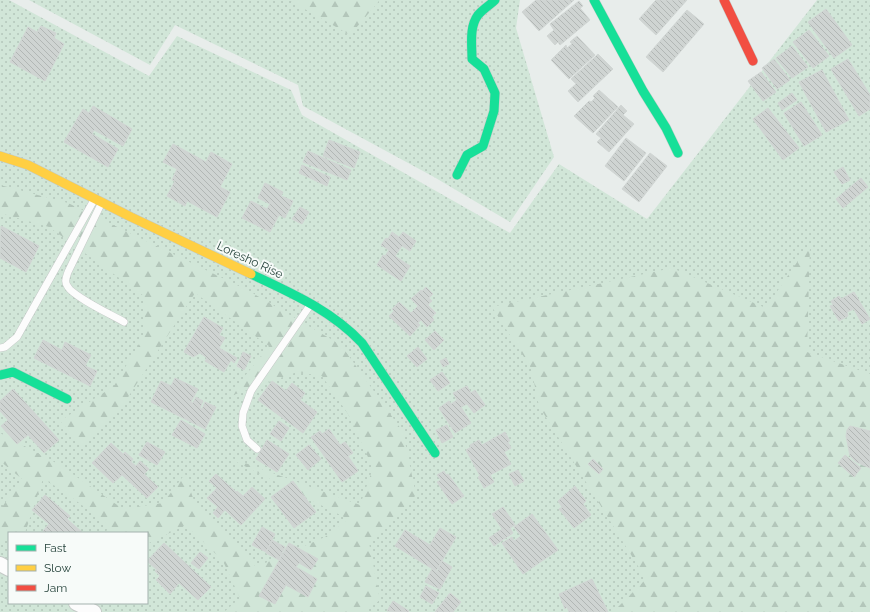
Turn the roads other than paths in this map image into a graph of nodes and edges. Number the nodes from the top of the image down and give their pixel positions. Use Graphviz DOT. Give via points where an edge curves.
graph roads {
  1 [pos="495,0"];
  2 [pos="594,0"];
  3 [pos="724,0"];
  4 [pos="753,61"];
  5 [pos="678,153"];
  6 [pos="0,156"];
  7 [pos="457,175"];
  8 [pos="98,200"];
  9 [pos="312,303"];
  10 [pos="124,322"];
  11 [pos="0,348"];
  12 [pos="0,375"];
  13 [pos="67,399"];
  14 [pos="257,449"];
  15 [pos="435,453"];
  16 [pos="78,604"];
  17 [pos="94,612"];
  1 -- 7 [label="street" via="475,19 472,38 472,60 484,69 495,93 494,110 483,146 467,155"];
  2 -- 5 [label="street"];
  3 -- 4 [label="street"];
  6 -- 8 [label="street, Loresho Rise" via="28,165"];
  8 -- 9 [label="street, Loresho Rise"];
  8 -- 10 [label="lane" via="65,280 68,288 78,296"];
  8 -- 11 [label="lane" via="17,337"];
  9 -- 14 [label="lane" via="251,391 243,413 242,426 247,440"];
  9 -- 15 [label="street, Loresho Rise" via="353,332"];
  12 -- 13 [label="street" via="13,372"];
  16 -- 17 [label="street"];
}
